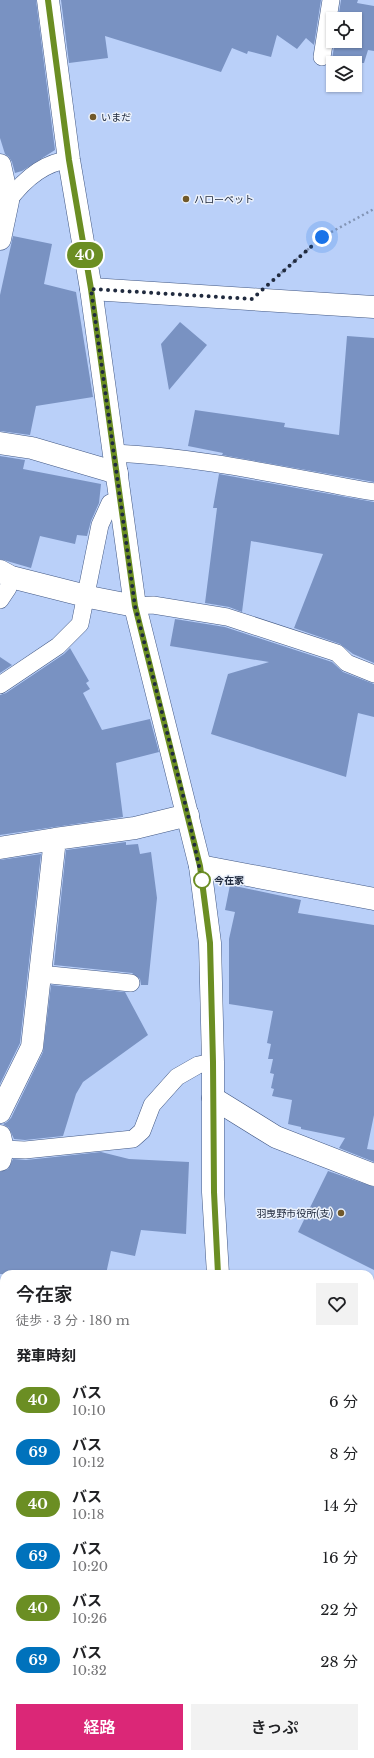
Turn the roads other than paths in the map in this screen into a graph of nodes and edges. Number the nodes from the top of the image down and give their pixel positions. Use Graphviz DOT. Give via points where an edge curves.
graph roads {
  1 [pos="48,0"];
  2 [pos="331,0"];
  3 [pos="322,57"];
  4 [pos="69,160"];
  5 [pos="0,165"];
  6 [pos="8,201"];
  7 [pos="0,240"];
  8 [pos="91,289"];
  9 [pos="374,307"];
  10 [pos="0,443"];
  11 [pos="116,463"];
  12 [pos="374,492"];
  13 [pos="120,499"];
  14 [pos="6,574"];
  15 [pos="86,596"];
  16 [pos="0,600"];
  17 [pos="135,606"];
  18 [pos="374,674"];
  19 [pos="0,685"];
  20 [pos="188,815"];
  21 [pos="55,839"];
  22 [pos="0,848"];
  23 [pos="200,866"];
  24 [pos="374,899"];
  25 [pos="40,974"];
  26 [pos="131,983"];
  27 [pos="213,1062"];
  28 [pos="213,1098"];
  29 [pos="0,1112"];
  30 [pos="1,1148"];
  31 [pos="374,1175"];
  32 [pos="218,1270"];
  1 -- 4 [label="street"];
  2 -- 3 [label="lane"];
  4 -- 6 [label="lane" via="44,168 20,185"];
  4 -- 8 [label="street"];
  5 -- 6 [label="street"];
  6 -- 7 [label="street"];
  8 -- 9 [label="street"];
  8 -- 11 [label="street"];
  10 -- 11 [label="street"];
  11 -- 12 [label="lane" via="140,454"];
  11 -- 13 [label="street"];
  13 -- 15 [label="lane" via="110,503 100,525"];
  13 -- 17 [label="street"];
  14 -- 15 [label="street"];
  14 -- 16 [label="lane" via="8,588"];
  15 -- 17 [label="street"];
  15 -- 19 [label="lane" via="80,624 58,646"];
  17 -- 18 [label="lane" via="153,605 227,617 337,653 346,663"];
  17 -- 20 [label="street"];
  20 -- 21 [label="street" via="134,828"];
  20 -- 23 [label="street"];
  21 -- 22 [label="street"];
  21 -- 25 [label="street"];
  23 -- 24 [label="street"];
  23 -- 27 [label="street" via="210,943"];
  25 -- 26 [label="lane"];
  25 -- 29 [label="street" via="32,1047"];
  27 -- 28 [label="street"];
  27 -- 30 [label="lane" via="198,1065 177,1077 152,1105 142,1131 133,1140 25,1150"];
  28 -- 31 [label="street" via="276,1137"];
  28 -- 32 [label="street"];
}
